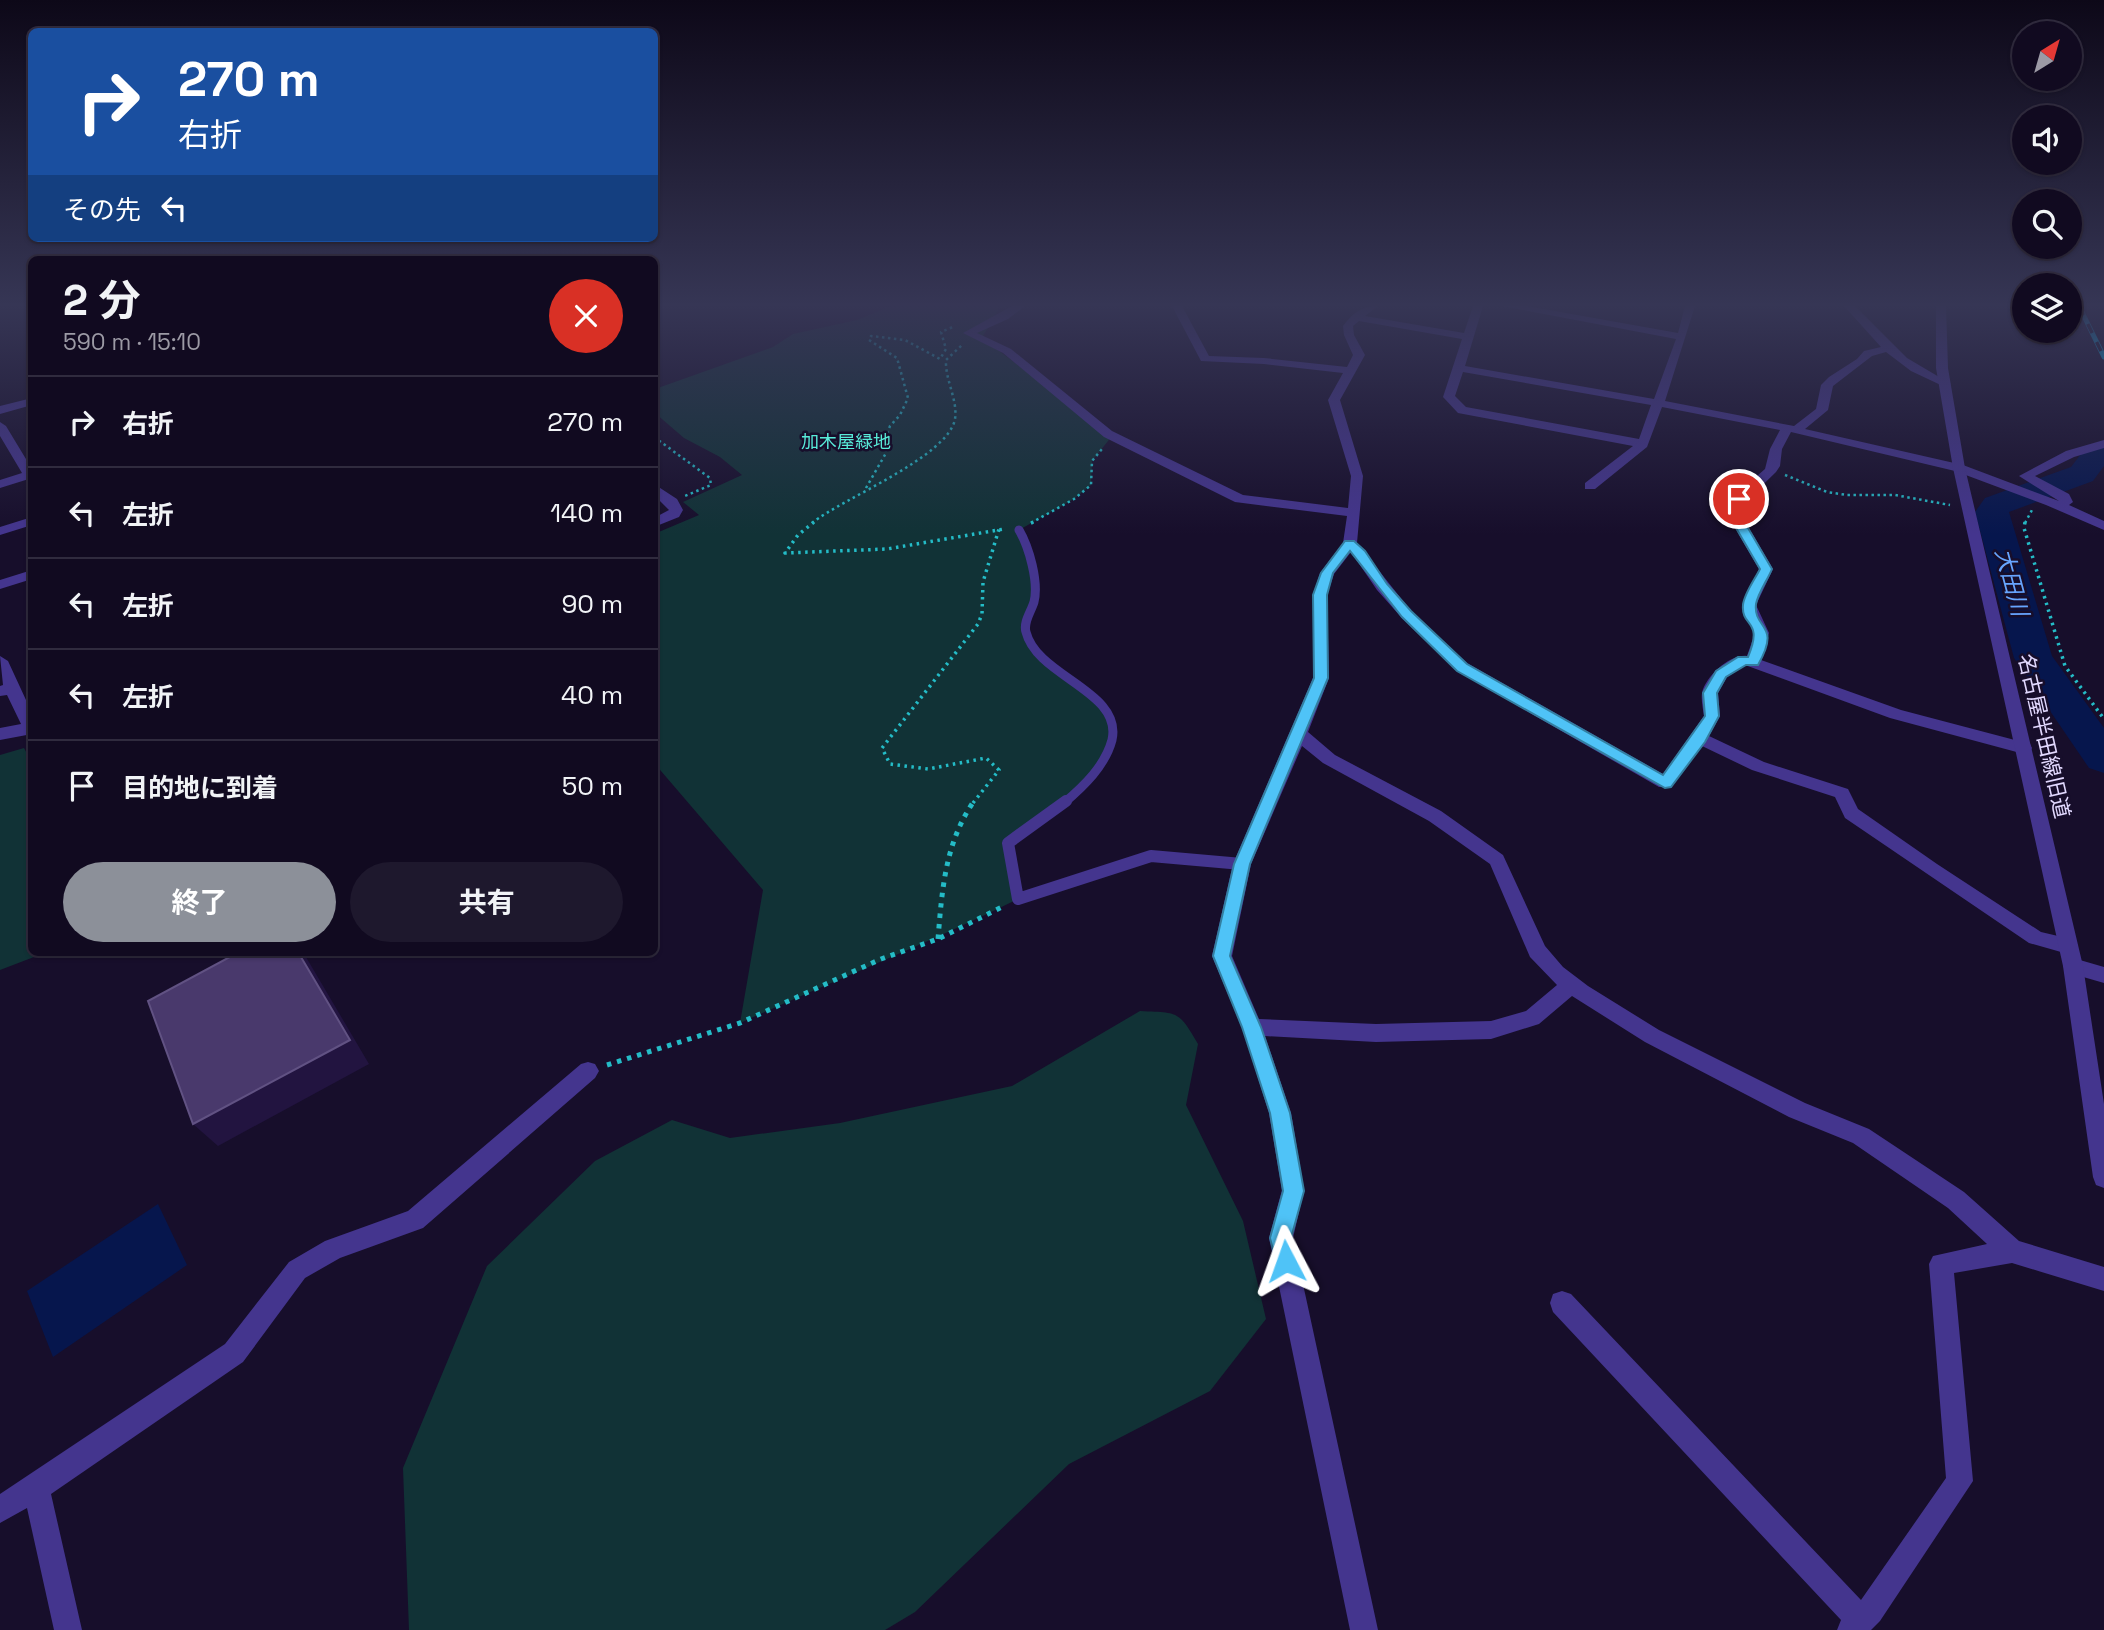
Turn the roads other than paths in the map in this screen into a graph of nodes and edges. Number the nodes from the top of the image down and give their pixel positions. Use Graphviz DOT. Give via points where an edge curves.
graph roads {
  1 [pos="1045,382"];
  2 [pos="1345,382"];
  3 [pos="1454,382"];
  4 [pos="1537,382"];
  5 [pos="1667,382"];
  6 [pos="1830,382"];
  7 [pos="1940,382"];
  8 [pos="1945,384"];
  9 [pos="28,402"];
  10 [pos="1660,404"];
  11 [pos="0,411"];
  12 [pos="0,426"];
  13 [pos="1792,429"];
  14 [pos="1643,444"];
  15 [pos="2104,444"];
  16 [pos="1959,468"];
  17 [pos="28,471"];
  18 [pos="28,475"];
  19 [pos="0,484"];
  20 [pos="1590,486"];
  21 [pos="658,491"];
  22 [pos="2056,500"];
  23 [pos="1354,513"];
  24 [pos="658,521"];
  25 [pos="28,522"];
  26 [pos="2104,526"];
  27 [pos="1019,530"];
  28 [pos="0,531"];
  29 [pos="1350,544"];
  30 [pos="28,575"];
  31 [pos="0,585"];
  32 [pos="0,661"];
  33 [pos="1753,662"];
  34 [pos="6,690"];
  35 [pos="28,723"];
  36 [pos="28,729"];
  37 [pos="0,734"];
  38 [pos="1299,734"];
  39 [pos="1699,738"];
  40 [pos="2024,748"];
  41 [pos="1242,864"];
  42 [pos="2071,956"];
  43 [pos="2104,975"];
  44 [pos="1571,985"];
  45 [pos="1252,1027"];
  46 [pos="588,1071"];
  47 [pos="2104,1177"];
  48 [pos="2012,1251"];
  49 [pos="2104,1279"];
  50 [pos="1562,1303"];
  51 [pos="36,1488"];
  52 [pos="0,1509"];
  53 [pos="1859,1626"];
  54 [pos="68,1630"];
  55 [pos="1364,1630"];
  1 -- 23 [label="street" via="1112,436 1240,499"];
  2 -- 23 [label="street" via="1334,400 1357,476"];
  3 -- 14 [label="street" via="1449,397 1462,410"];
  4 -- 10 [label="street"];
  5 -- 10 [label="street"];
  6 -- 13 [label="street" via="1822,410"];
  7 -- 8 [label="street"];
  8 -- 16 [label="street, 名古屋半田線旧道"];
  9 -- 11 [label="street"];
  10 -- 13 [label="street"];
  10 -- 14 [label="street"];
  12 -- 17 [label="street"];
  13 -- 16 [label="street"];
  13 -- 33 [label="street" via="1776,449 1772,470 1734,506 1735,516 1766,569 1749,605 1762,633"];
  14 -- 20 [label="street"];
  15 -- 22 [label="street" via="2025,476"];
  16 -- 22 [label="street"];
  16 -- 40 [label="street, 名古屋半田線旧道"];
  18 -- 19 [label="street"];
  21 -- 24 [label="street" via="676,510"];
  22 -- 26 [label="street"];
  23 -- 29 [label="street"];
  25 -- 28 [label="street"];
  27 -- 41 [label="lane" via="1037,572 1026,635 1107,710 1113,723 1106,756 1092,777 1008,843 1018,899 1151,856"];
  29 -- 38 [label="street" via="1327,573 1320,595 1321,678"];
  29 -- 39 [label="street" via="1406,614 1462,667 1665,783"];
  30 -- 31 [label="street"];
  32 -- 34 [label="street"];
  33 -- 39 [label="street" via="1743,660 1721,674 1710,693 1712,716"];
  33 -- 40 [label="street" via="1896,714"];
  34 -- 35 [label="street"];
  36 -- 37 [label="street"];
  38 -- 41 [label="street"];
  38 -- 44 [label="street" via="1329,759 1435,816 1497,860 1537,951"];
  39 -- 42 [label="street" via="1758,766 1842,793 1851,813 2036,938"];
  40 -- 42 [label="street, 名古屋半田線旧道"];
  41 -- 45 [label="street" via="1222,956"];
  42 -- 43 [label="street"];
  42 -- 47 [label="street, 名古屋半田線旧道"];
  44 -- 45 [label="street" via="1532,1018 1491,1030 1376,1033"];
  44 -- 48 [label="street" via="1652,1036 1797,1110 1861,1136 1956,1200"];
  45 -- 55 [label="street" via="1280,1113 1293,1191 1281,1238"];
  46 -- 51 [label="street" via="415,1220 332,1249 297,1270 234,1353"];
  48 -- 49 [label="street"];
  48 -- 53 [label="street" via="1941,1264 1960,1480"];
  50 -- 53 [label="street"];
  51 -- 52 [label="street"];
  51 -- 54 [label="street"];
}
